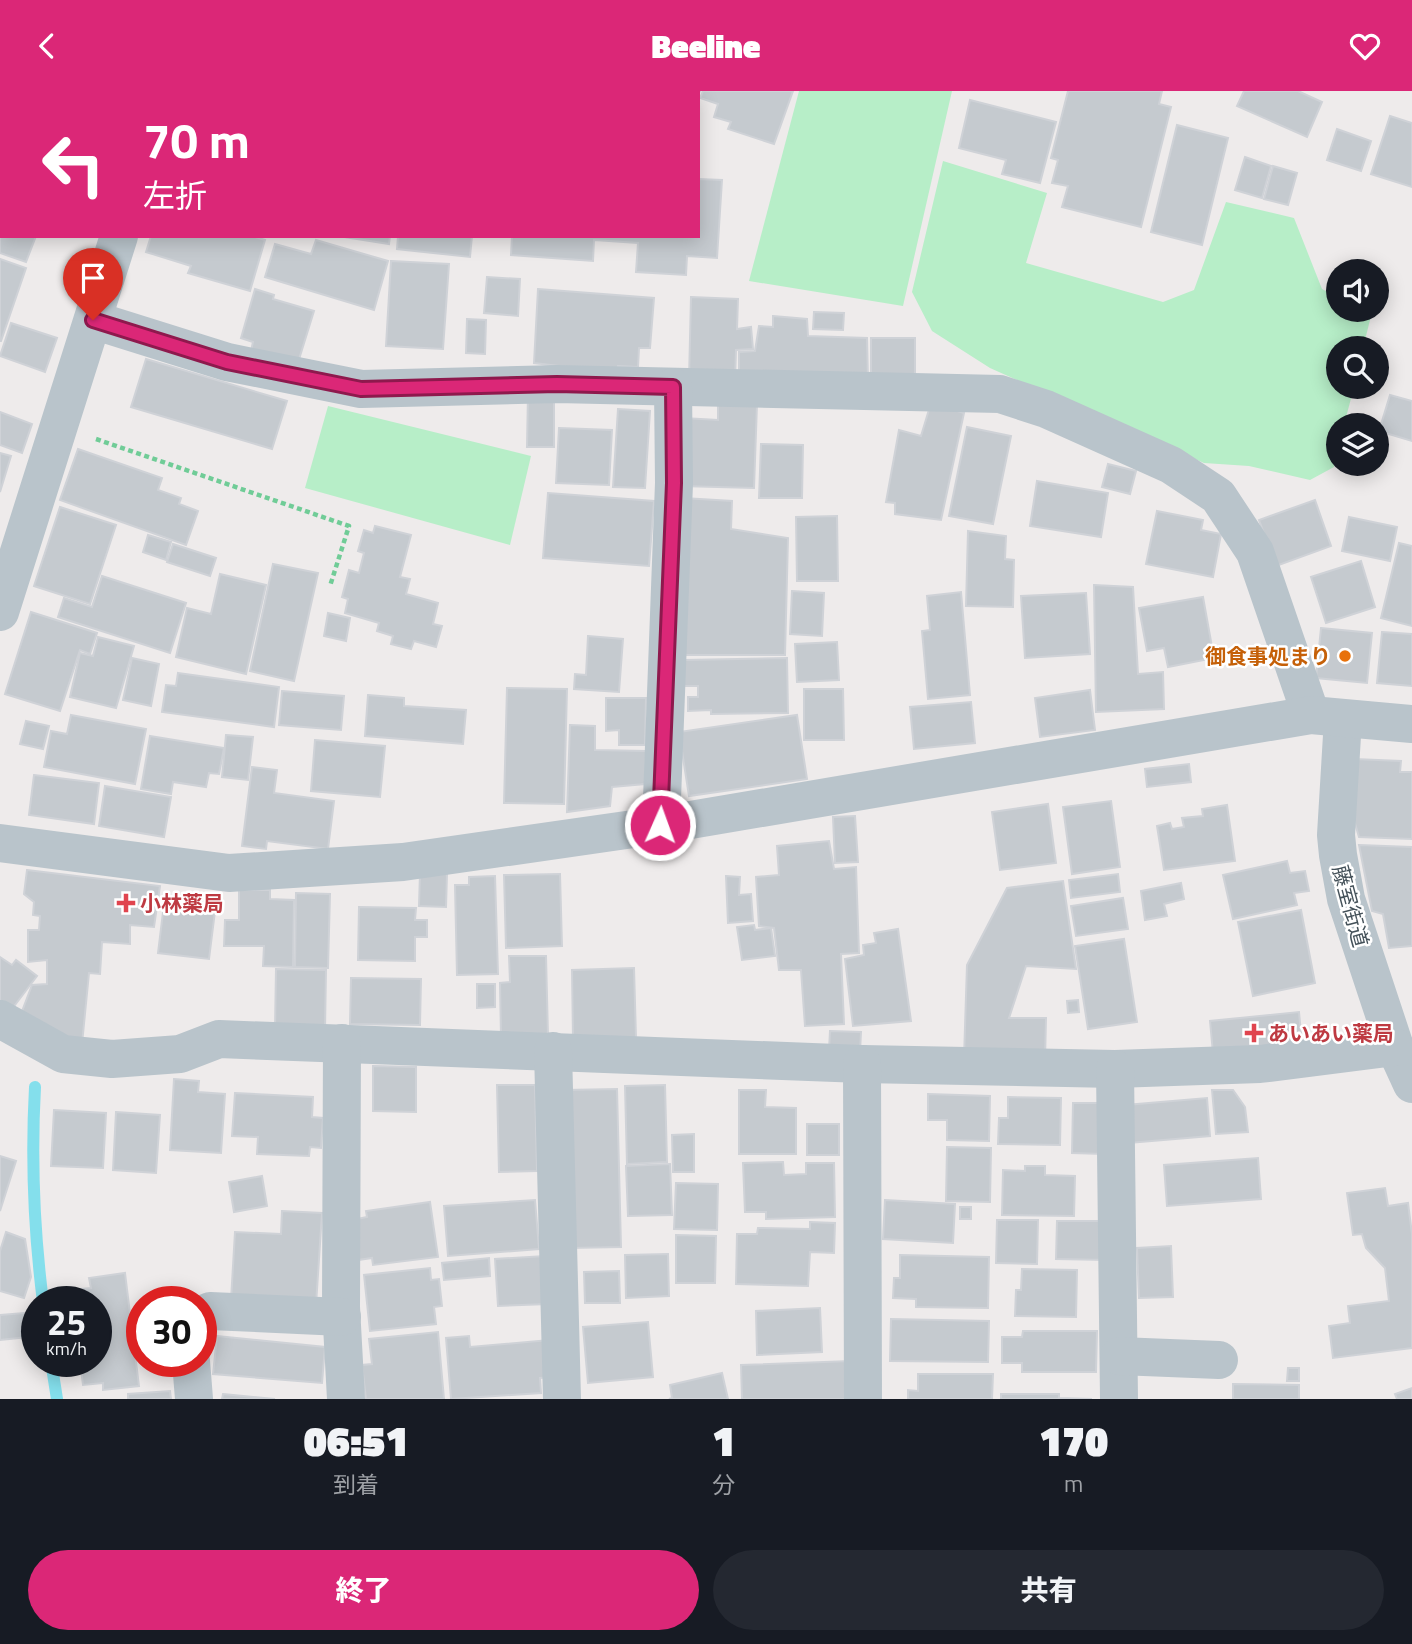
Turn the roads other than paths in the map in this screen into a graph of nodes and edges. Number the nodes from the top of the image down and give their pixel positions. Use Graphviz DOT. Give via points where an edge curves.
graph roads {
  1 [pos="118,238"];
  2 [pos="93,320"];
  3 [pos="673,387"];
  4 [pos="7,567"];
  5 [pos="0,612"];
  6 [pos="1327,717"];
  7 [pos="1412,725"];
  8 [pos="660,825"];
  9 [pos="0,843"];
  10 [pos="0,1019"];
  11 [pos="342,1043"];
  12 [pos="1395,1047"];
  13 [pos="553,1051"];
  14 [pos="862,1063"];
  15 [pos="1115,1069"];
  16 [pos="1412,1084"];
  17 [pos="217,1311"];
  18 [pos="342,1317"];
  19 [pos="1119,1356"];
  20 [pos="1219,1360"];
  21 [pos="192,1377"];
  22 [pos="194,1399"];
  23 [pos="346,1399"];
  24 [pos="562,1399"];
  25 [pos="863,1399"];
  26 [pos="1119,1399"];
  1 -- 2 [label="street"];
  2 -- 3 [label="street" via="227,362 361,389 557,384"];
  2 -- 4 [label="street"];
  3 -- 6 [label="street" via="1000,394 1046,409 1171,465 1218,496 1255,552"];
  3 -- 8 [label="street" via="674,483"];
  4 -- 5 [label="street"];
  6 -- 7 [label="street"];
  6 -- 8 [label="street"];
  6 -- 12 [label="street, 藤室街道" via="1346,899"];
  8 -- 9 [label="street" via="403,862 229,873"];
  10 -- 11 [label="street" via="63,1053 112,1059 180,1054 219,1039"];
  11 -- 13 [label="street"];
  11 -- 18 [label="street"];
  12 -- 15 [label="street" via="1261,1064"];
  12 -- 16 [label="street, 藤室街道"];
  13 -- 14 [label="street"];
  13 -- 24 [label="street"];
  14 -- 15 [label="street"];
  14 -- 25 [label="street"];
  15 -- 19 [label="street"];
  17 -- 18 [label="street"];
  18 -- 23 [label="street"];
  19 -- 20 [label="street"];
  19 -- 26 [label="street"];
  21 -- 22 [label="street"];
}
